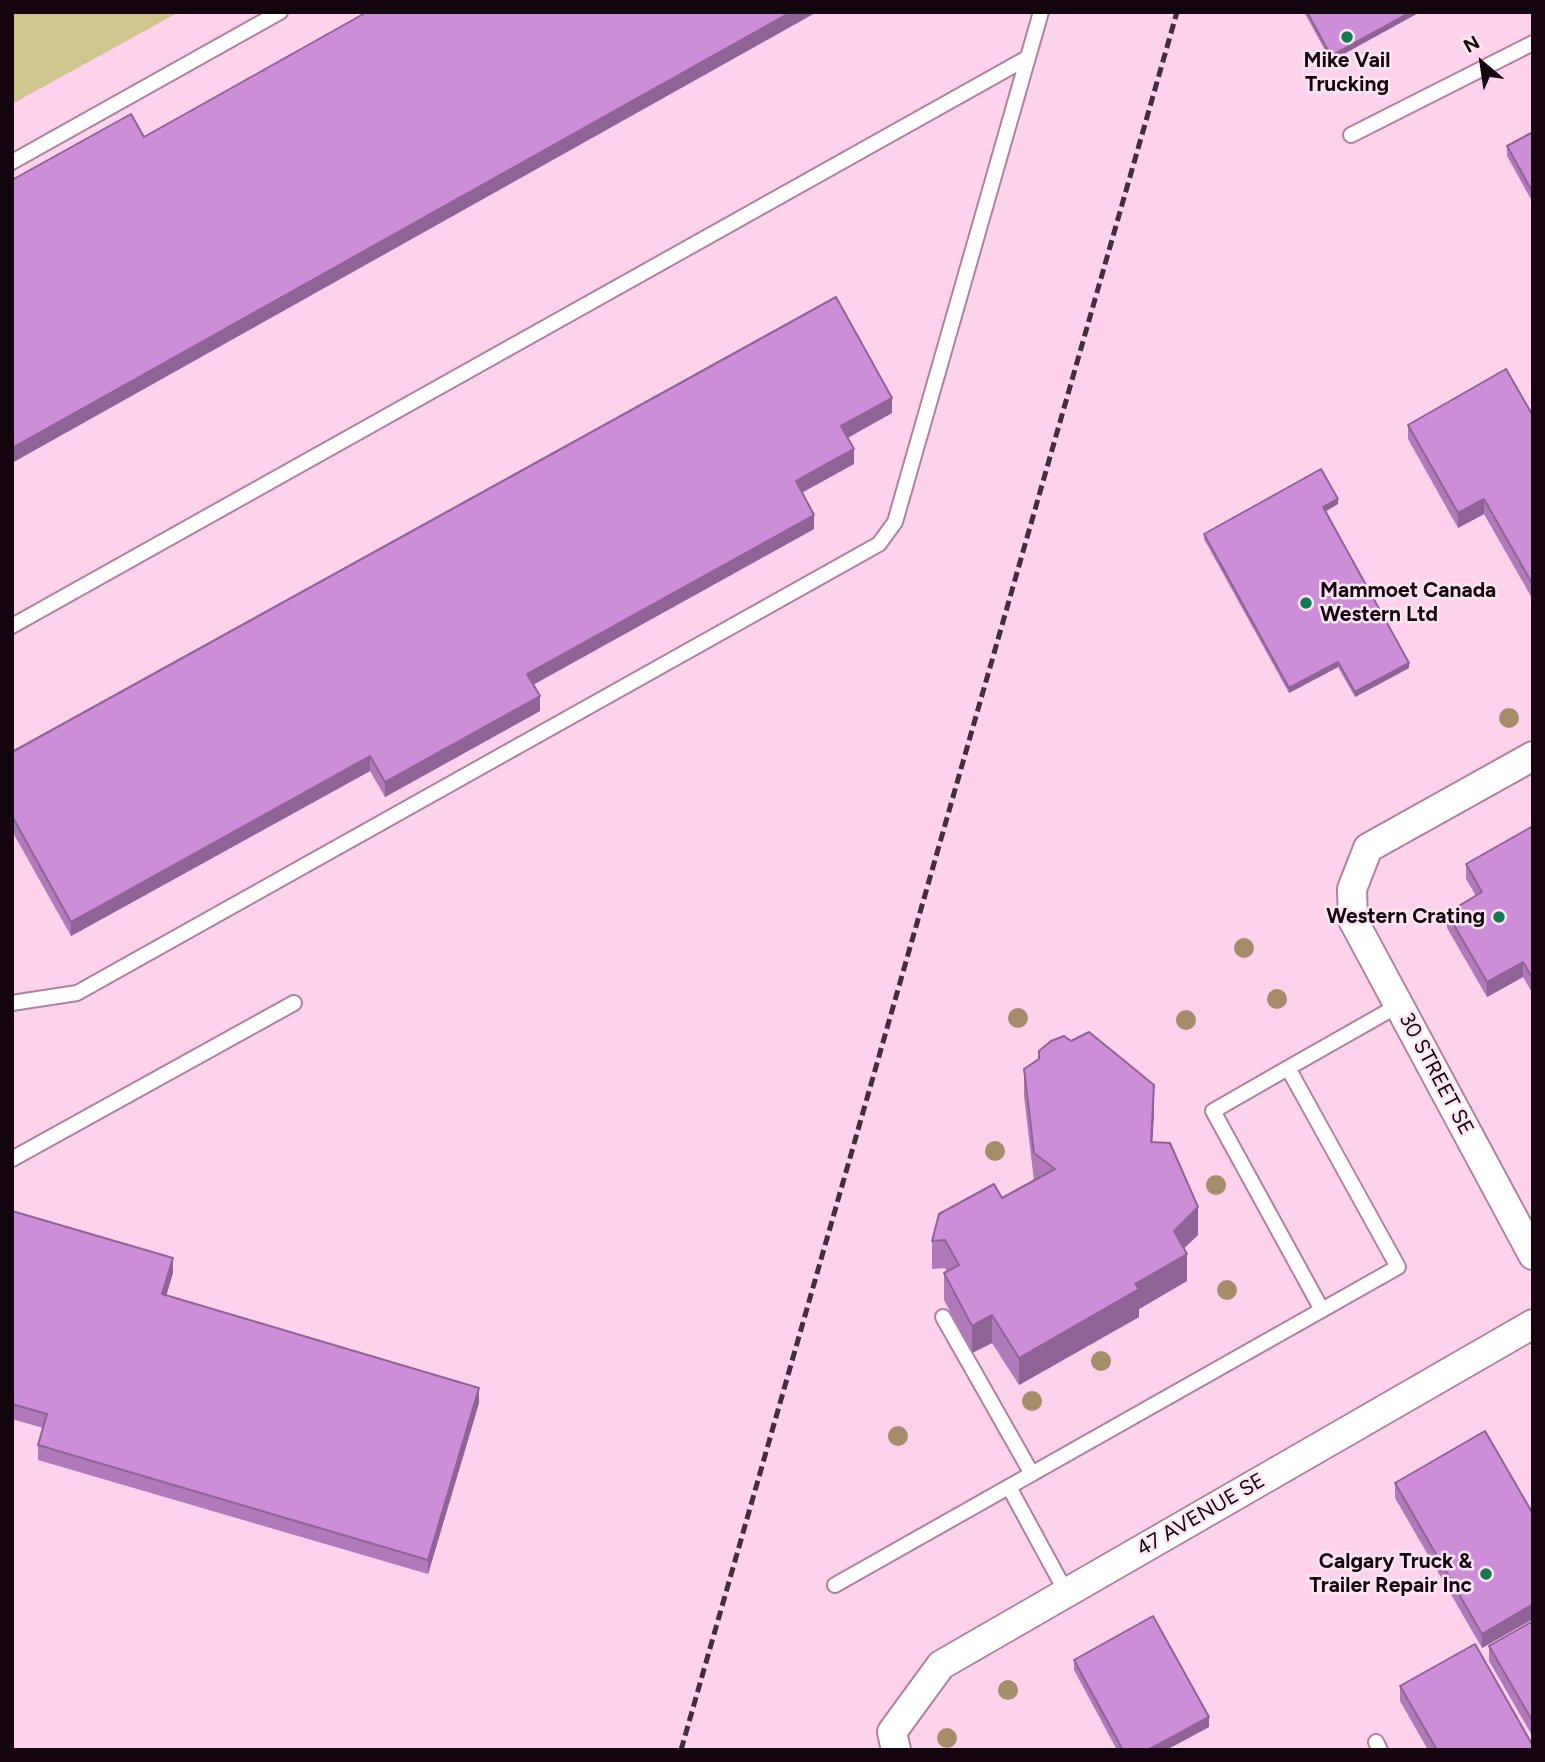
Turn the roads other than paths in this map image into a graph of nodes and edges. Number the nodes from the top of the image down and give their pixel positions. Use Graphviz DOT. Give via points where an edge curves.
graph roads {
  1 [pos="280,12"];
  2 [pos="1041,12"];
  3 [pos="1533,43"];
  4 [pos="1027,58"];
  5 [pos="1351,135"];
  6 [pos="12,162"];
  7 [pos="12,625"];
  8 [pos="1533,756"];
  9 [pos="12,1003"];
  10 [pos="294,1003"];
  11 [pos="1399,1005"];
  12 [pos="1288,1068"];
  13 [pos="12,1159"];
  14 [pos="1533,1255"];
  15 [pos="1322,1310"];
  16 [pos="943,1317"];
  17 [pos="1533,1324"];
  18 [pos="1032,1474"];
  19 [pos="1009,1487"];
  20 [pos="835,1586"];
  21 [pos="1066,1592"];
  22 [pos="894,1741"];
  1 -- 6 [label="lane"];
  2 -- 4 [label="lane"];
  3 -- 5 [label="lane"];
  4 -- 7 [label="lane"];
  4 -- 9 [label="lane" via="895,522 879,544 77,993"];
  8 -- 11 [label="street, 30 STREET SE" via="1368,848 1352,889 1353,920"];
  10 -- 13 [label="lane"];
  11 -- 12 [label="lane"];
  11 -- 14 [label="street, 30 STREET SE"];
  12 -- 15 [label="lane" via="1213,1111"];
  12 -- 15 [label="lane" via="1398,1268"];
  15 -- 18 [label="lane"];
  16 -- 18 [label="lane"];
  17 -- 21 [label="street, 47 AVENUE SE"];
  18 -- 19 [label="lane"];
  19 -- 20 [label="lane"];
  19 -- 21 [label="lane"];
  21 -- 22 [label="street, 47 AVENUE SE" via="942,1665"];
}
